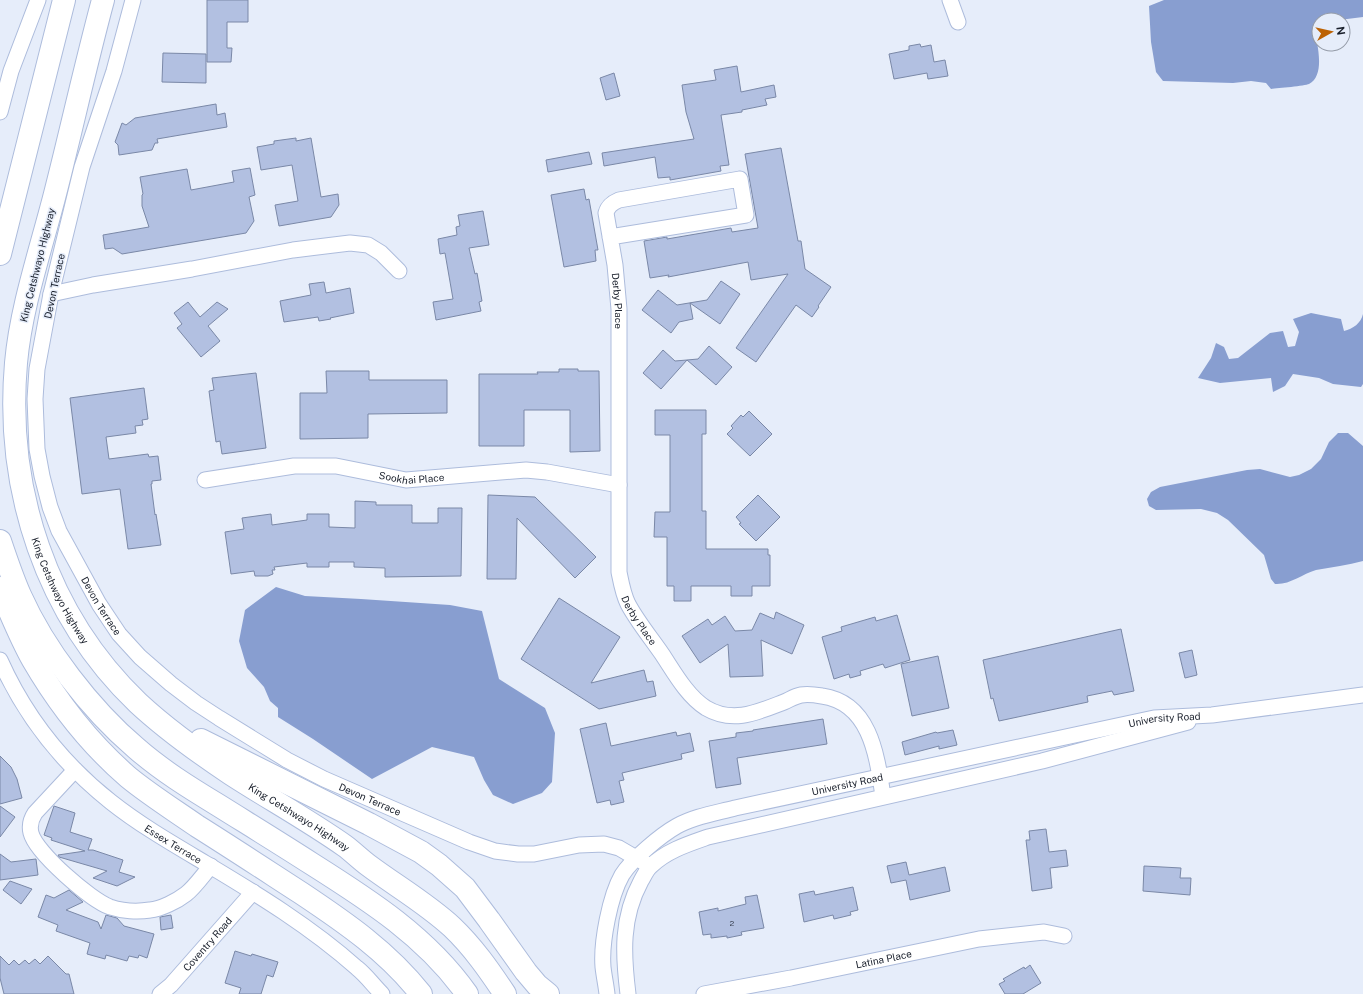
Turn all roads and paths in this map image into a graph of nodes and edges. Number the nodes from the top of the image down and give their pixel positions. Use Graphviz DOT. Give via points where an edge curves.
graph roads {
  1 [pos="38,0"];
  2 [pos="64,0"];
  3 [pos="103,0"];
  4 [pos="133,0"];
  5 [pos="950,0"];
  6 [pos="958,22"];
  7 [pos="0,112"];
  8 [pos="610,238"];
  9 [pos="0,254"];
  10 [pos="399,271"];
  11 [pos="51,294"];
  12 [pos="205,480"];
  13 [pos="619,484"];
  14 [pos="0,541"];
  15 [pos="0,588"];
  16 [pos="0,660"];
  17 [pos="1363,695"];
  18 [pos="152,715"];
  19 [pos="1212,715"];
  20 [pos="1008,749"];
  21 [pos="1014,767"];
  22 [pos="75,770"];
  23 [pos="880,777"];
  24 [pos="884,796"];
  25 [pos="636,858"];
  26 [pos="210,866"];
  27 [pos="650,866"];
  28 [pos="253,892"];
  29 [pos="1064,936"];
  30 [pos="160,994"];
  31 [pos="382,994"];
  32 [pos="421,994"];
  33 [pos="467,994"];
  34 [pos="505,994"];
  35 [pos="548,994"];
  36 [pos="607,994"];
  37 [pos="628,994"];
  38 [pos="704,994"];
  1 -- 7 [label="street" via="11,71"];
  2 -- 9 [label="highway"];
  3 -- 18 [label="highway, King Cetshwayo Highway" via="29,292 16,360 17,456 23,496 33,532 46,568 63,603 83,638 121,685"];
  4 -- 11 [label="street, Devon Terrace" via="114,71 82,167"];
  5 -- 6 [label="street"];
  8 -- 8 [label="street, Derby Place" via="746,215 740,179 612,203 606,213"];
  8 -- 13 [label="street, Derby Place" via="619,309"];
  10 -- 11 [label="street" via="381,253 368,245 350,243 292,250"];
  11 -- 25 [label="street, Devon Terrace" via="37,369 35,398 37,449 42,476 62,538 99,604 119,634 140,657 196,703 287,760 324,779 469,842 495,851 518,854 604,844 619,848"];
  12 -- 13 [label="street, Sookhai Place" via="294,466 336,466 406,480 526,470"];
  13 -- 23 [label="street, Derby Place" via="619,572 623,590 634,613 694,698 707,708 736,716 761,712 801,695 832,698 857,714 875,750"];
  14 -- 33 [label="highway" via="20,595 45,641 74,682 106,720 137,749 189,787 341,882 408,930 433,953"];
  15 -- 32 [label="highway" via="17,629 54,693 77,724 128,776 164,804 380,950"];
  16 -- 22 [label="street, Essex Terrace" via="30,715 55,749"];
  17 -- 19 [label="street, University Road"];
  18 -- 34 [label="highway, King Cetshwayo Highway" via="193,748 346,846 421,902 472,949"];
  18 -- 35 [label="highway" via="421,852 464,888 526,972"];
  19 -- 20 [label="street, University Road" via="1154,718"];
  19 -- 21 [label="street, University Road"];
  20 -- 21 [label="street"];
  20 -- 23 [label="street, University Road"];
  21 -- 24 [label="street, University Road"];
  22 -- 26 [label="street, Essex Terrace" via="111,803"];
  22 -- 26 [label="street" via="35,813 30,824 30,832 34,841 58,868 80,888 110,907 151,910 186,894"];
  23 -- 24 [label="street, Derby Place"];
  23 -- 25 [label="street, University Road" via="698,817 677,826"];
  24 -- 27 [label="street, University Road" via="708,837 669,853"];
  25 -- 27 [label="street, Devon Terrace"];
  25 -- 36 [label="street, University Road" via="623,874 613,899 604,940 603,966"];
  26 -- 28 [label="street, Essex Terrace"];
  27 -- 37 [label="street, University Road" via="631,906 625,930 624,964"];
  28 -- 30 [label="street, Coventry Road"];
  28 -- 31 [label="street, Essex Terrace" via="340,954"];
  29 -- 38 [label="street, Latina Place" via="1044,932 979,939"];
}
